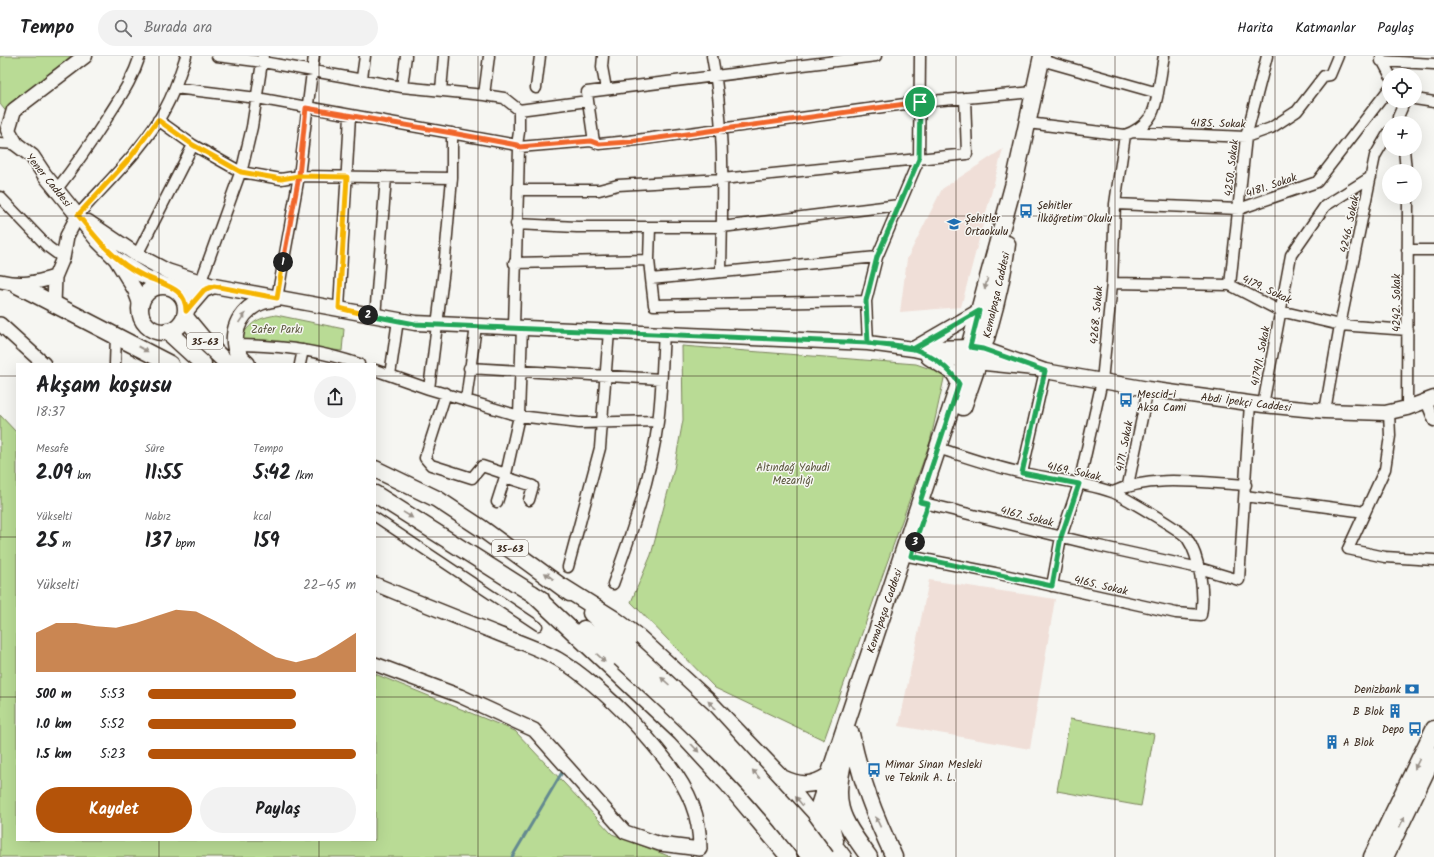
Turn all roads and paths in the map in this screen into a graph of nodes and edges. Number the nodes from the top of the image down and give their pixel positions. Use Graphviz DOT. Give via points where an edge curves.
graph roads {
  1 [pos="85,56"];
  2 [pos="140,56"];
  3 [pos="186,56"];
  4 [pos="217,56"];
  5 [pos="314,56"];
  6 [pos="365,56"];
  7 [pos="406,56"];
  8 [pos="444,56"];
  9 [pos="489,56"];
  10 [pos="540,56"];
  11 [pos="603,56"];
  12 [pos="712,56"];
  13 [pos="876,56"];
  14 [pos="920,56"];
  15 [pos="1164,56"];
  16 [pos="1267,56"];
  17 [pos="1338,56"];
  18 [pos="1041,58"];
  19 [pos="263,59"];
  20 [pos="1381,59"];
  21 [pos="1403,59"];
  22 [pos="820,60"];
  23 [pos="1434,64"];
  24 [pos="1386,68"];
  25 [pos="312,70"];
  26 [pos="716,76"];
  27 [pos="362,78"];
  28 [pos="402,87"];
  29 [pos="175,88"];
  30 [pos="536,88"];
  31 [pos="606,89"];
  32 [pos="441,90"];
  33 [pos="1034,92"];
  34 [pos="1158,93"];
  35 [pos="484,95"];
  36 [pos="257,98"];
  37 [pos="965,98"];
  38 [pos="1382,98"];
  39 [pos="1422,100"];
  40 [pos="588,101"];
  41 [pos="920,102"];
  42 [pos="1434,102"];
  43 [pos="306,108"];
  44 [pos="519,110"];
  45 [pos="350,116"];
  46 [pos="158,120"];
  47 [pos="1028,122"];
  48 [pos="4,126"];
  49 [pos="720,130"];
  50 [pos="452,133"];
  51 [pos="1129,134"];
  52 [pos="1246,137"];
  53 [pos="594,142"];
  54 [pos="0,143"];
  55 [pos="16,144"];
  56 [pos="1382,144"];
  57 [pos="193,145"];
  58 [pos="518,146"];
  59 [pos="919,159"];
  60 [pos="241,172"];
  61 [pos="299,176"];
  62 [pos="347,177"];
  63 [pos="386,177"];
  64 [pos="1371,177"];
  65 [pos="452,178"];
  66 [pos="722,179"];
  67 [pos="1015,179"];
  68 [pos="57,189"];
  69 [pos="518,190"];
  70 [pos="0,196"];
  71 [pos="1115,204"];
  72 [pos="1408,204"];
  73 [pos="899,205"];
  74 [pos="1239,209"];
  75 [pos="78,215"];
  76 [pos="516,224"];
  77 [pos="650,227"];
  78 [pos="722,227"];
  79 [pos="1407,250"];
  80 [pos="1434,250"];
  81 [pos="137,255"];
  82 [pos="877,257"];
  83 [pos="63,258"];
  84 [pos="116,259"];
  85 [pos="649,260"];
  86 [pos="514,263"];
  87 [pos="721,272"];
  88 [pos="55,277"];
  89 [pos="652,278"];
  90 [pos="0,281"];
  91 [pos="1112,283"];
  92 [pos="17,284"];
  93 [pos="1230,285"];
  94 [pos="206,286"];
  95 [pos="169,287"];
  96 [pos="277,298"];
  97 [pos="866,301"];
  98 [pos="54,304"];
  99 [pos="141,306"];
  100 [pos="339,308"];
  101 [pos="979,311"];
  102 [pos="1280,311"];
  103 [pos="185,314"];
  104 [pos="376,317"];
  105 [pos="398,320"];
  106 [pos="436,323"];
  107 [pos="0,324"];
  108 [pos="1340,325"];
  109 [pos="476,326"];
  110 [pos="518,327"];
  111 [pos="1408,330"];
  112 [pos="167,331"];
  113 [pos="609,331"];
  114 [pos="664,333"];
  115 [pos="116,335"];
  116 [pos="868,343"];
  117 [pos="234,345"];
  118 [pos="913,349"];
  119 [pos="302,350"];
  120 [pos="974,355"];
  121 [pos="331,360"];
  122 [pos="43,363"];
  123 [pos="115,363"];
  124 [pos="168,363"];
  125 [pos="202,363"];
  126 [pos="227,363"];
  127 [pos="246,363"];
  128 [pos="300,363"];
  129 [pos="352,363"];
  130 [pos="1002,364"];
  131 [pos="469,368"];
  132 [pos="376,370"];
  133 [pos="1040,370"];
  134 [pos="520,371"];
  135 [pos="390,375"];
  136 [pos="604,376"];
  137 [pos="661,379"];
  138 [pos="1102,381"];
  139 [pos="959,384"];
  140 [pos="429,388"];
  141 [pos="1148,389"];
  142 [pos="446,393"];
  143 [pos="466,400"];
  144 [pos="1430,400"];
  145 [pos="1256,404"];
  146 [pos="1407,408"];
  147 [pos="1325,411"];
  148 [pos="1389,412"];
  149 [pos="519,416"];
  150 [pos="1434,418"];
  151 [pos="658,421"];
  152 [pos="603,423"];
  153 [pos="942,449"];
  154 [pos="376,457"];
  155 [pos="376,468"];
  156 [pos="1022,473"];
  157 [pos="506,475"];
  158 [pos="1079,484"];
  159 [pos="1128,485"];
  160 [pos="1246,485"];
  161 [pos="1113,492"];
  162 [pos="376,495"];
  163 [pos="1245,496"];
  164 [pos="437,499"];
  165 [pos="529,500"];
  166 [pos="497,502"];
  167 [pos="924,503"];
  168 [pos="1365,512"];
  169 [pos="376,518"];
  170 [pos="1061,537"];
  171 [pos="907,556"];
  172 [pos="1434,560"];
  173 [pos="568,566"];
  174 [pos="1199,568"];
  175 [pos="376,584"];
  176 [pos="613,584"];
  177 [pos="1052,586"];
  178 [pos="563,587"];
  179 [pos="532,593"];
  180 [pos="1201,615"];
  181 [pos="538,626"];
  182 [pos="625,654"];
  183 [pos="376,664"];
  184 [pos="1434,729"];
  185 [pos="849,740"];
  186 [pos="1434,755"];
  187 [pos="828,776"];
  188 [pos="782,778"];
  189 [pos="814,819"];
  190 [pos="836,856"];
  191 [pos="789,857"];
  192 [pos="804,857"];
  193 [pos="810,857"];
  194 [pos="869,857"];
  195 [pos="894,857"];
  196 [pos="1372,857"];
  197 [pos="1385,857"];
  1 -- 48 [label="main road, Yener Caddesi" via="14,110"];
  2 -- 68 [label="street" via="134,76 118,103"];
  3 -- 29 [label="street"];
  4 -- 19 [label="street"];
  5 -- 25 [label="street"];
  6 -- 27 [label="street"];
  7 -- 28 [label="street"];
  8 -- 32 [label="street"];
  9 -- 35 [label="street"];
  10 -- 30 [label="street"];
  11 -- 31 [label="street"];
  12 -- 26 [label="street"];
  13 -- 22 [label="street"];
  14 -- 41 [label="street"];
  15 -- 34 [label="street"];
  16 -- 52 [label="street, 4250. Sokak"];
  17 -- 52 [label="street, 4185. Sokak" via="1330,76 1324,76 1297,111 1271,128"];
  18 -- 33 [label="main road, Kemalpaşa Caddesi"];
  18 -- 34 [label="street"];
  19 -- 25 [label="street"];
  19 -- 36 [label="street"];
  20 -- 21 [label="street"];
  20 -- 24 [label="street"];
  21 -- 23 [label="street"];
  22 -- 26 [label="street"];
  25 -- 27 [label="street"];
  25 -- 43 [label="street"];
  26 -- 31 [label="street"];
  26 -- 49 [label="street"];
  27 -- 28 [label="street"];
  28 -- 32 [label="street"];
  29 -- 36 [label="street"];
  29 -- 46 [label="street"];
  31 -- 40 [label="street" via="587,92"];
  32 -- 35 [label="street"];
  33 -- 37 [label="street"];
  33 -- 47 [label="main road, Kemalpaşa Caddesi"];
  34 -- 51 [label="street" via="1151,116"];
  35 -- 44 [label="street" via="504,98"];
  36 -- 43 [label="street"];
  36 -- 60 [label="street"];
  37 -- 41 [label="street"];
  37 -- 59 [label="street" via="967,154"];
  38 -- 74 [label="street, 4181. Sokak" via="1317,182"];
  39 -- 42 [label="street"];
  40 -- 44 [label="street"];
  40 -- 53 [label="street"];
  41 -- 49 [label="street"];
  41 -- 59 [label="street"];
  43 -- 45 [label="street"];
  43 -- 61 [label="street"];
  44 -- 58 [label="street"];
  45 -- 50 [label="street"];
  45 -- 62 [label="street"];
  46 -- 57 [label="street"];
  46 -- 75 [label="street" via="130,158"];
  47 -- 51 [label="street, 4185. Sokak"];
  47 -- 67 [label="main road, Kemalpaşa Caddesi"];
  48 -- 55 [label="main road, Yener Caddesi"];
  49 -- 53 [label="street" via="629,142"];
  49 -- 66 [label="street"];
  50 -- 58 [label="street"];
  50 -- 65 [label="street"];
  51 -- 52 [label="street, 4185. Sokak"];
  51 -- 71 [label="street, 4268. Sokak"];
  52 -- 74 [label="street, 4250. Sokak"];
  53 -- 58 [label="street"];
  54 -- 55 [label="street"];
  55 -- 68 [label="main road, Yener Caddesi" via="32,156"];
  56 -- 64 [label="street, 4246. Sokak" via="1375,156"];
  57 -- 60 [label="street"];
  57 -- 81 [label="street"];
  58 -- 69 [label="street"];
  59 -- 66 [label="street"];
  59 -- 73 [label="street"];
  60 -- 61 [label="street" via="281,179"];
  60 -- 94 [label="street"];
  61 -- 62 [label="street"];
  61 -- 96 [label="street"];
  62 -- 63 [label="street"];
  62 -- 100 [label="street"];
  63 -- 65 [label="street"];
  63 -- 104 [label="street"];
  64 -- 102 [label="street, 4179/1. Sokak" via="1325,206 1291,255"];
  64 -- 108 [label="street, 4246. Sokak"];
  65 -- 106 [label="street" via="444,269"];
  66 -- 69 [label="street" via="618,185 599,190"];
  66 -- 78 [label="street"];
  67 -- 101 [label="main road, Kemalpaşa Caddesi, one-way"];
  67 -- 120 [label="main road, Kemalpaşa Caddesi" via="1006,249"];
  68 -- 75 [label="main road, Yener Caddesi"];
  69 -- 76 [label="street"];
  70 -- 83 [label="street" via="48,247"];
  71 -- 74 [label="street, 4181. Sokak"];
  71 -- 91 [label="street, 4268. Sokak"];
  72 -- 79 [label="street, 4242. Sokak"];
  73 -- 78 [label="street"];
  73 -- 82 [label="street"];
  74 -- 93 [label="street, 4250. Sokak"];
  75 -- 81 [label="main road"];
  75 -- 83 [label="street" via="67,236"];
  75 -- 84 [label="main road, Yener Caddesi"];
  76 -- 77 [label="street"];
  76 -- 86 [label="street"];
  77 -- 78 [label="street"];
  77 -- 85 [label="street"];
  78 -- 87 [label="street"];
  79 -- 80 [label="street"];
  79 -- 111 [label="street, 4242. Sokak"];
  81 -- 94 [label="main road" via="167,271"];
  82 -- 87 [label="street"];
  82 -- 97 [label="street"];
  83 -- 88 [label="street"];
  84 -- 95 [label="main road, Yener Caddesi" via="142,275"];
  84 -- 99 [label="main road, Yener Caddesi" via="135,290"];
  85 -- 86 [label="street"];
  85 -- 89 [label="street"];
  86 -- 110 [label="street"];
  87 -- 89 [label="street"];
  88 -- 92 [label="street"];
  88 -- 98 [label="street"];
  89 -- 97 [label="street" via="654,305"];
  90 -- 92 [label="street"];
  91 -- 93 [label="street, 4179. Sokak"];
  91 -- 138 [label="street, 4268. Sokak"];
  92 -- 98 [label="main road"];
  93 -- 102 [label="street, 4179. Sokak"];
  94 -- 95 [label="main road, Yener Caddesi"];
  94 -- 96 [label="main road, Yener Caddesi"];
  94 -- 103 [label="main road"];
  95 -- 99 [label="main road" via="160,286 149,291"];
  95 -- 103 [label="main road" via="177,290 184,299"];
  96 -- 100 [label="main road, Yener Caddesi"];
  117 -- 96 [label="main road, one-way" via="236,329 242,316 259,302"];
  97 -- 116 [label="street"];
  98 -- 115 [label="main road"];
  99 -- 112 [label="main road" via="142,318 150,327"];
  100 -- 104 [label="main road, Yener Caddesi"];
  101 -- 118 [label="main road"];
  101 -- 120 [label="main road, Kemalpaşa Caddesi"];
  102 -- 108 [label="street, 4179. Sokak"];
  102 -- 145 [label="street, 4179/1. Sokak"];
  103 -- 112 [label="main road" via="178,326"];
  103 -- 126 [label="main road, 35-63" via="209,346"];
  104 -- 105 [label="main road, Yener Caddesi"];
  105 -- 106 [label="main road, Yener Caddesi" via="415,324"];
  105 -- 135 [label="street"];
  106 -- 109 [label="main road, Yener Caddesi"];
  106 -- 140 [label="street"];
  107 -- 122 [label="street"];
  108 -- 111 [label="street"];
  108 -- 147 [label="street, 4246. Sokak"];
  109 -- 110 [label="main road, Yener Caddesi"];
  109 -- 131 [label="street"];
  110 -- 113 [label="main road, Yener Caddesi"];
  110 -- 134 [label="street"];
  111 -- 146 [label="street, 4242. Sokak"];
  112 -- 125 [label="main road, 35-63"];
  113 -- 114 [label="main road, Yener Caddesi"];
  113 -- 136 [label="street"];
  114 -- 116 [label="main road, Yener Caddesi"];
  114 -- 137 [label="street"];
  115 -- 123 [label="street"];
  115 -- 124 [label="main road, one-way"];
  116 -- 118 [label="main road, Yener Caddesi"];
  117 -- 119 [label="street" via="269,345"];
  117 -- 127 [label="main road"];
  118 -- 120 [label="main road, Yener Caddesi"];
  118 -- 139 [label="main road, Yener Caddesi" via="945,366 953,373"];
  119 -- 121 [label="street"];
  119 -- 128 [label="street"];
  120 -- 130 [label="main road, Yener Caddesi"];
  120 -- 133 [label="main road, Abdi İpekçi Caddesi"];
  120 -- 139 [label="main road, Kemalpaşa Caddesi"];
  120 -- 153 [label="main road"];
  121 -- 129 [label="street"];
  130 -- 133 [label="main road, Abdi İpekçi Caddesi"];
  131 -- 134 [label="street"];
  131 -- 143 [label="street"];
  132 -- 135 [label="street"];
  133 -- 138 [label="main road, Abdi İpekçi Caddesi"];
  133 -- 156 [label="street"];
  134 -- 136 [label="street"];
  134 -- 149 [label="street"];
  135 -- 140 [label="street"];
  136 -- 137 [label="street"];
  136 -- 152 [label="street"];
  137 -- 151 [label="street"];
  138 -- 141 [label="main road, Abdi İpekçi Caddesi"];
  138 -- 158 [label="street, 4268. Sokak"];
  139 -- 153 [label="main road, Kemalpaşa Caddesi"];
  140 -- 142 [label="street"];
  141 -- 145 [label="main road, Abdi İpekçi Caddesi"];
  141 -- 159 [label="street, 4171. Sokak"];
  142 -- 143 [label="street"];
  142 -- 157 [label="street" via="425,458 431,465 472,478 482,466"];
  143 -- 149 [label="street"];
  144 -- 146 [label="main road, Abdi İpekçi Caddesi"];
  144 -- 150 [label="street"];
  145 -- 147 [label="main road, Abdi İpekçi Caddesi"];
  145 -- 160 [label="street, 4179/1. Sokak"];
  146 -- 148 [label="main road, Abdi İpekçi Caddesi"];
  147 -- 148 [label="main road, Abdi İpekçi Caddesi"];
  148 -- 168 [label="street" via="1390,436 1385,469"];
  149 -- 152 [label="street" via="578,424"];
  149 -- 157 [label="street"];
  151 -- 152 [label="street"];
  151 -- 176 [label="street" via="643,493"];
  152 -- 173 [label="street" via="593,480"];
  153 -- 156 [label="street, 4169. Sokak"];
  153 -- 167 [label="main road, Kemalpaşa Caddesi"];
  154 -- 164 [label="main road"];
  155 -- 164 [label="main road, 35-63"];
  156 -- 158 [label="street, 4169. Sokak"];
  157 -- 165 [label="street" via="533,486"];
  157 -- 166 [label="street"];
  158 -- 161 [label="street, 4169. Sokak"];
  158 -- 170 [label="street, 4268. Sokak"];
  159 -- 160 [label="street" via="1190,482"];
  159 -- 161 [label="street"];
  160 -- 163 [label="street, 4179/1. Sokak"];
  161 -- 174 [label="street, 4169. Sokak" via="1187,538"];
  162 -- 179 [label="main road, 35-63, one-way"];
  163 -- 168 [label="street"];
  163 -- 174 [label="street, 4167. Sokak" via="1239,580"];
  178 -- 164 [label="main road, 35-63, one-way"];
  167 -- 170 [label="street, 4167. Sokak"];
  167 -- 171 [label="main road, Kemalpaşa Caddesi"];
  168 -- 172 [label="street" via="1348,549 1386,558"];
  169 -- 181 [label="street"];
  170 -- 174 [label="street, 4167. Sokak"];
  170 -- 177 [label="street, 4268. Sokak"];
  171 -- 177 [label="street, 4165. Sokak"];
  171 -- 185 [label="main road"];
  171 -- 187 [label="main road, Kemalpaşa Caddesi"];
  174 -- 180 [label="street, 4169. Sokak" via="1203,604"];
  175 -- 183 [label="street" via="557,658 577,672 611,701 662,755 692,804 700,832 700,849 660,844 625,832 534,730 460,696"];
  177 -- 180 [label="street, 4165. Sokak" via="1176,613"];
  178 -- 182 [label="main road, 35-63"];
  188 -- 178 [label="main road, one-way" via="733,725 654,651 614,619"];
  179 -- 182 [label="main road, 35-63"];
  179 -- 191 [label="main road, one-way" via="681,733"];
  190 -- 182 [label="main road, one-way, bridge" via="801,823 705,718"];
  182 -- 193 [label="main road, bridge" via="706,737 791,832"];
  184 -- 196 [label="main road, one-way"];
  185 -- 190 [label="main road" via="838,768 829,809"];
  185 -- 194 [label="main road" via="838,792 841,812"];
  195 -- 185 [label="main road, one-way" via="873,813"];
  197 -- 186 [label="main road, one-way"];
  187 -- 188 [label="main road" via="810,785"];
  187 -- 189 [label="main road, Kemalpaşa Caddesi"];
  189 -- 188 [label="main road, one-way"];
  189 -- 190 [label="main road"];
  189 -- 192 [label="main road, Kemalpaşa Caddesi"];
}
